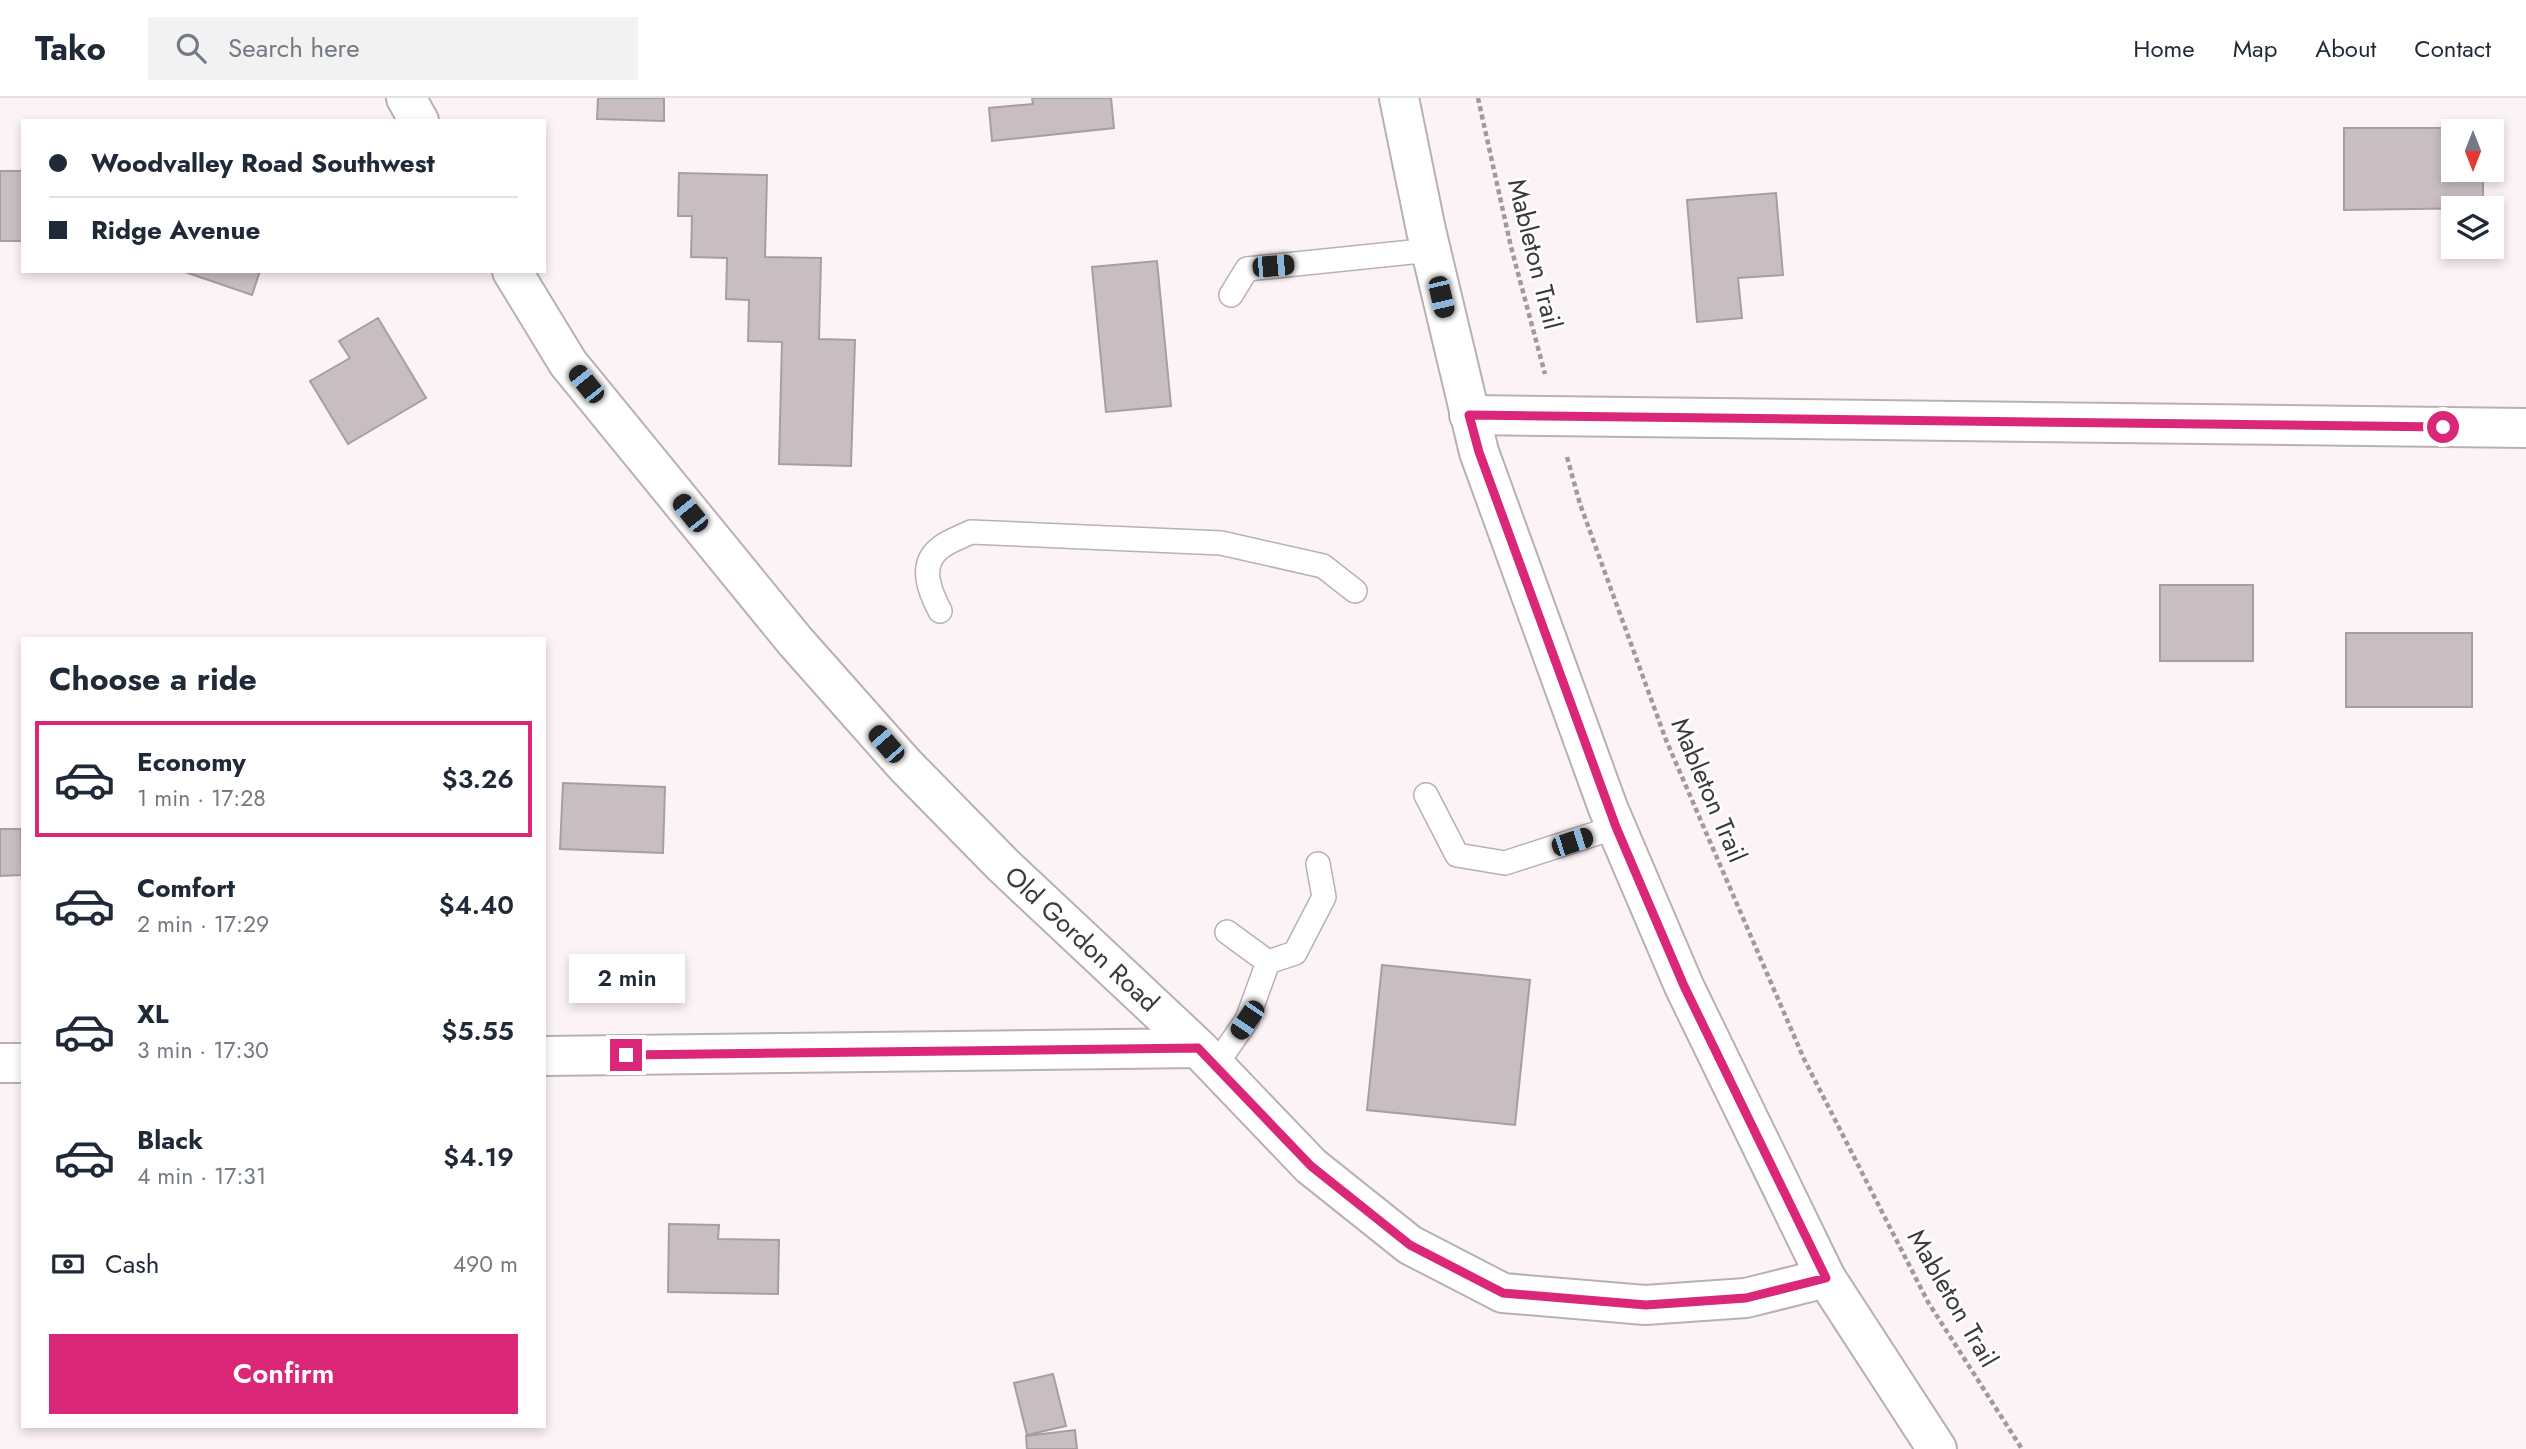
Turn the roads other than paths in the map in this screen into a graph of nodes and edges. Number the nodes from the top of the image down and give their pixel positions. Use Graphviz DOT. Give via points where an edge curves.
graph roads {
  1 [pos="406,98"];
  2 [pos="1399,98"];
  3 [pos="418,119"];
  4 [pos="1431,250"];
  5 [pos="513,273"];
  6 [pos="1231,295"];
  7 [pos="1469,415"];
  8 [pos="2526,428"];
  9 [pos="1355,591"];
  10 [pos="940,611"];
  11 [pos="1426,795"];
  12 [pos="1616,827"];
  13 [pos="1318,864"];
  14 [pos="1227,932"];
  15 [pos="1268,962"];
  16 [pos="546,1056"];
  17 [pos="1207,1057"];
  18 [pos="0,1063"];
  19 [pos="21,1063"];
  20 [pos="1826,1278"];
  21 [pos="1937,1449"];
  1 -- 3 [label="street"];
  2 -- 4 [label="street"];
  4 -- 6 [label="lane" via="1247,269"];
  4 -- 7 [label="street"];
  5 -- 17 [label="street, Old Gordon Road" via="568,363 831,682 1003,865"];
  7 -- 8 [label="street"];
  7 -- 12 [label="street"];
  9 -- 10 [label="lane" via="1322,566 1221,543 971,532 938,549 927,569 929,590"];
  11 -- 12 [label="lane" via="1457,855 1505,863"];
  12 -- 20 [label="street" via="1684,986"];
  13 -- 15 [label="lane" via="1324,897 1295,953"];
  14 -- 15 [label="lane"];
  15 -- 17 [label="lane" via="1247,1020"];
  16 -- 17 [label="street"];
  17 -- 20 [label="street, Old Gordon Road" via="1311,1166 1410,1245 1503,1293 1646,1305 1746,1298"];
  18 -- 19 [label="street"];
  20 -- 21 [label="street"];
}
